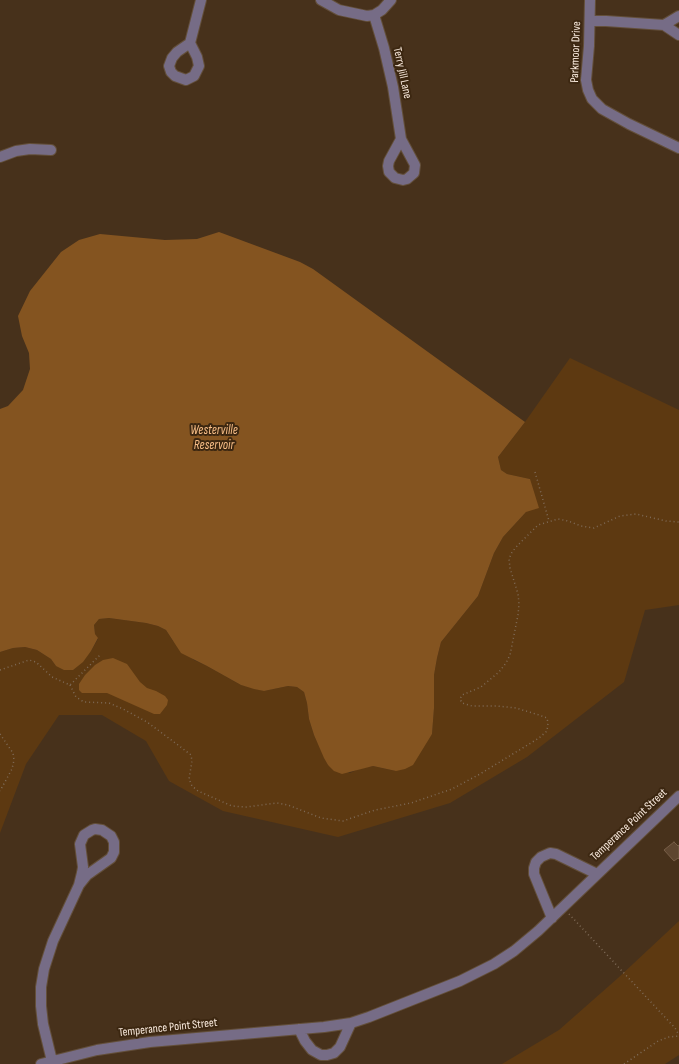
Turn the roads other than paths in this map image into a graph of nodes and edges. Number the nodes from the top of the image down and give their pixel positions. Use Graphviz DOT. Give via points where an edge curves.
graph roads {
  1 [pos="201,0"];
  2 [pos="321,0"];
  3 [pos="391,0"];
  4 [pos="590,0"];
  5 [pos="374,15"];
  6 [pos="679,16"];
  7 [pos="590,21"];
  8 [pos="664,25"];
  9 [pos="679,35"];
  10 [pos="190,43"];
  11 [pos="401,139"];
  12 [pos="679,148"];
  13 [pos="51,150"];
  14 [pos="0,157"];
  15 [pos="679,796"];
  16 [pos="597,874"];
  17 [pos="79,885"];
  18 [pos="552,918"];
  19 [pos="351,1023"];
  20 [pos="299,1029"];
  21 [pos="52,1061"];
  22 [pos="40,1064"];
  1 -- 10 [label="street"];
  2 -- 5 [label="street" via="353,14"];
  3 -- 5 [label="street"];
  4 -- 7 [label="street, Parkmoor Drive"];
  5 -- 11 [label="street, Terry Jill Lane" via="393,87"];
  6 -- 8 [label="street"];
  7 -- 8 [label="street"];
  7 -- 12 [label="street, Parkmoor Drive" via="586,80 592,98 602,109 628,124"];
  8 -- 9 [label="street"];
  13 -- 14 [label="street" via="30,149"];
  15 -- 16 [label="street, Temperance Point Street"];
  16 -- 18 [label="street, Temperance Point Street"];
  16 -- 18 [label="street, Temperance Point Street" via="556,854 541,857 536,862 534,874"];
  17 -- 17 [label="street" via="87,875 111,858 114,852 111,836 102,830 92,830 82,838 82,873"];
  17 -- 21 [label="street" via="53,941 41,987 43,1024"];
  18 -- 19 [label="street, Temperance Point Street" via="514,951 490,967 369,1018"];
  19 -- 20 [label="street, Temperance Point Street"];
  19 -- 20 [label="street" via="340,1047 327,1055 312,1050"];
  20 -- 21 [label="street, Temperance Point Street" via="150,1042 97,1050"];
  21 -- 22 [label="street, Temperance Point Street"];
}
